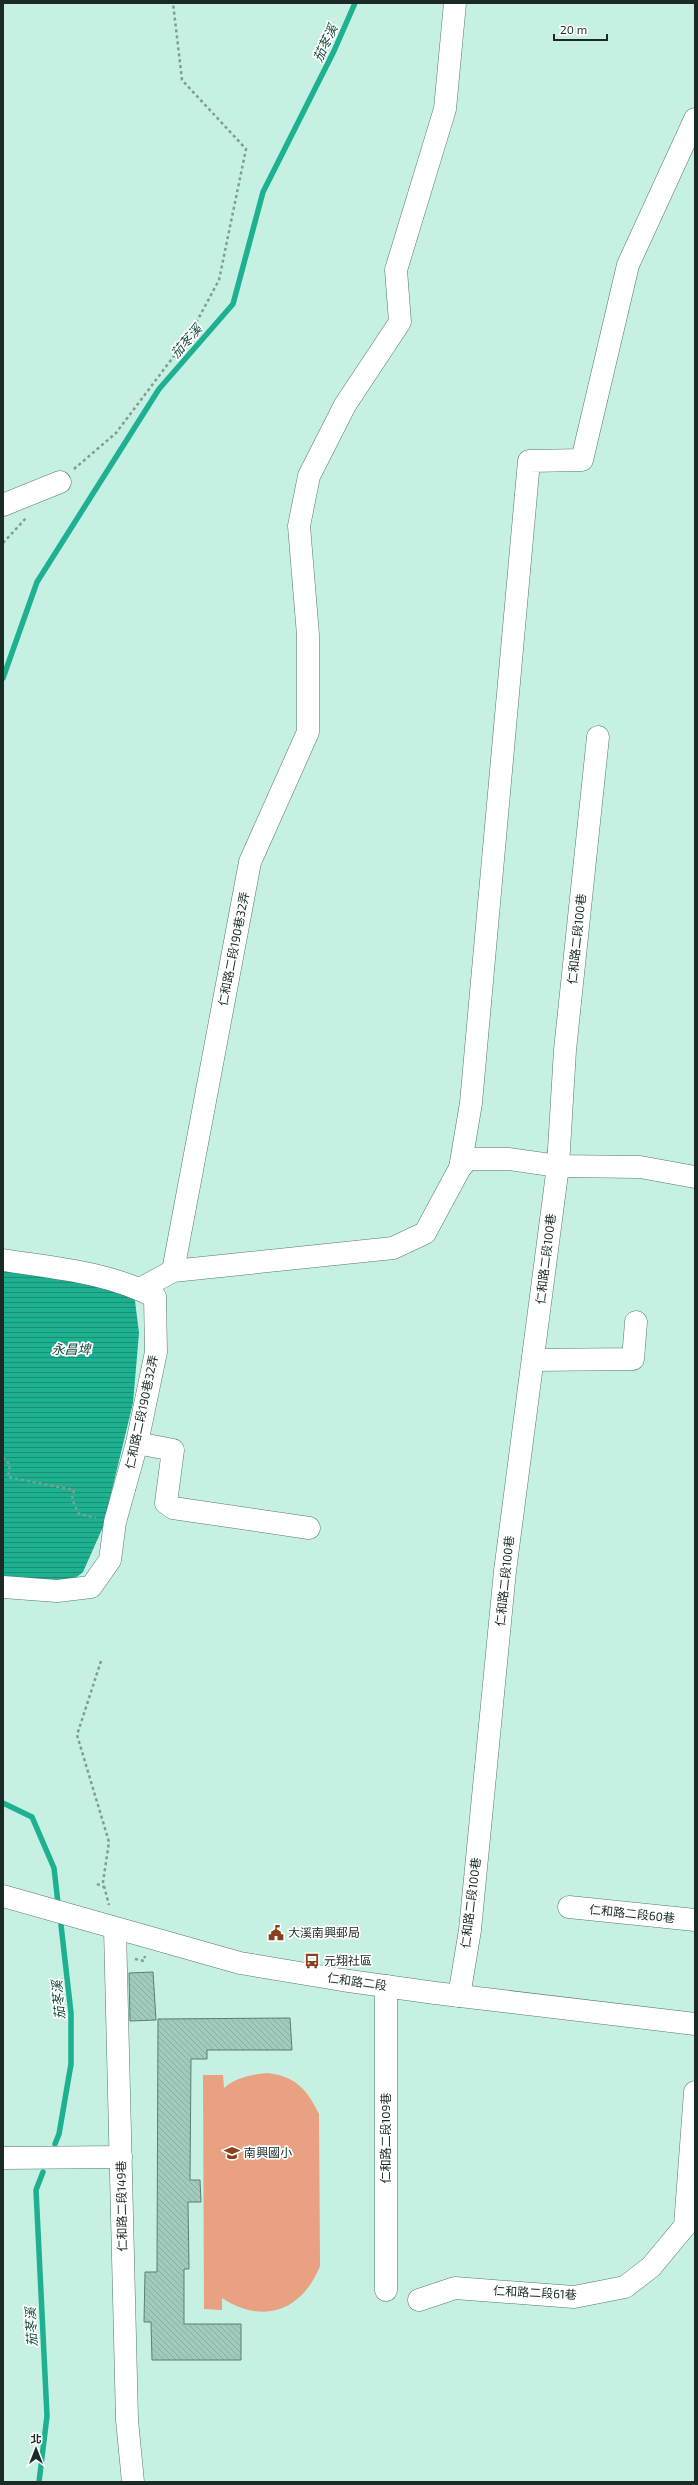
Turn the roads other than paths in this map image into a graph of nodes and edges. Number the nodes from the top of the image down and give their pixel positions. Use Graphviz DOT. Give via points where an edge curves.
graph roads {
  1 [pos="455,3"];
  2 [pos="695,119"];
  3 [pos="60,482"];
  4 [pos="3,505"];
  5 [pos="598,737"];
  6 [pos="558,1166"];
  7 [pos="460,1168"];
  8 [pos="695,1177"];
  9 [pos="3,1260"];
  10 [pos="173,1272"];
  11 [pos="140,1289"];
  12 [pos="636,1322"];
  13 [pos="533,1360"];
  14 [pos="138,1443"];
  15 [pos="309,1528"];
  16 [pos="3,1586"];
  17 [pos="3,1896"];
  18 [pos="569,1907"];
  19 [pos="695,1920"];
  20 [pos="115,1929"];
  21 [pos="386,1986"];
  22 [pos="459,1996"];
  23 [pos="695,2024"];
  24 [pos="695,2092"];
  25 [pos="121,2157"];
  26 [pos="3,2158"];
  27 [pos="386,2290"];
  28 [pos="419,2300"];
  29 [pos="133,2482"];
  1 -- 10 [label="street, 仁和路二段190巷32弄" via="445,109 396,270 400,322 344,405 309,476 299,526 308,635 308,732 250,862"];
  2 -- 7 [label="street" via="628,265 582,460 529,461 471,1103"];
  3 -- 4 [label="street"];
  5 -- 6 [label="street, 仁和路二段100巷" via="565,1050"];
  6 -- 7 [label="street" via="486,1157 468,1159"];
  6 -- 8 [label="street" via="640,1167"];
  6 -- 13 [label="street, 仁和路二段100巷"];
  7 -- 10 [label="street" via="425,1233 393,1248"];
  9 -- 11 [label="street, 仁和路二段190巷32弄" via="78,1271"];
  10 -- 11 [label="street"];
  11 -- 14 [label="street, 仁和路二段190巷32弄" via="155,1297 156,1352"];
  12 -- 13 [label="street" via="633,1359"];
  13 -- 22 [label="street, 仁和路二段100巷" via="505,1571 470,1930"];
  14 -- 15 [label="street" via="173,1450 166,1502 173,1508"];
  14 -- 16 [label="street, 仁和路二段190巷32弄" via="115,1522 110,1560 91,1587 57,1591"];
  17 -- 20 [label="street, 仁和路二段"];
  18 -- 19 [label="street, 仁和路二段60巷"];
  20 -- 21 [label="street, 仁和路二段" via="240,1963"];
  20 -- 25 [label="street, 仁和路二段149巷"];
  21 -- 22 [label="street, 仁和路二段"];
  21 -- 27 [label="street, 仁和路二段109巷"];
  22 -- 23 [label="street, 仁和路二段"];
  24 -- 28 [label="street, 仁和路二段61巷" via="685,2226 651,2267 625,2287 574,2297 455,2288"];
  25 -- 26 [label="street"];
  25 -- 29 [label="street, 仁和路二段149巷" via="127,2420"];
}
